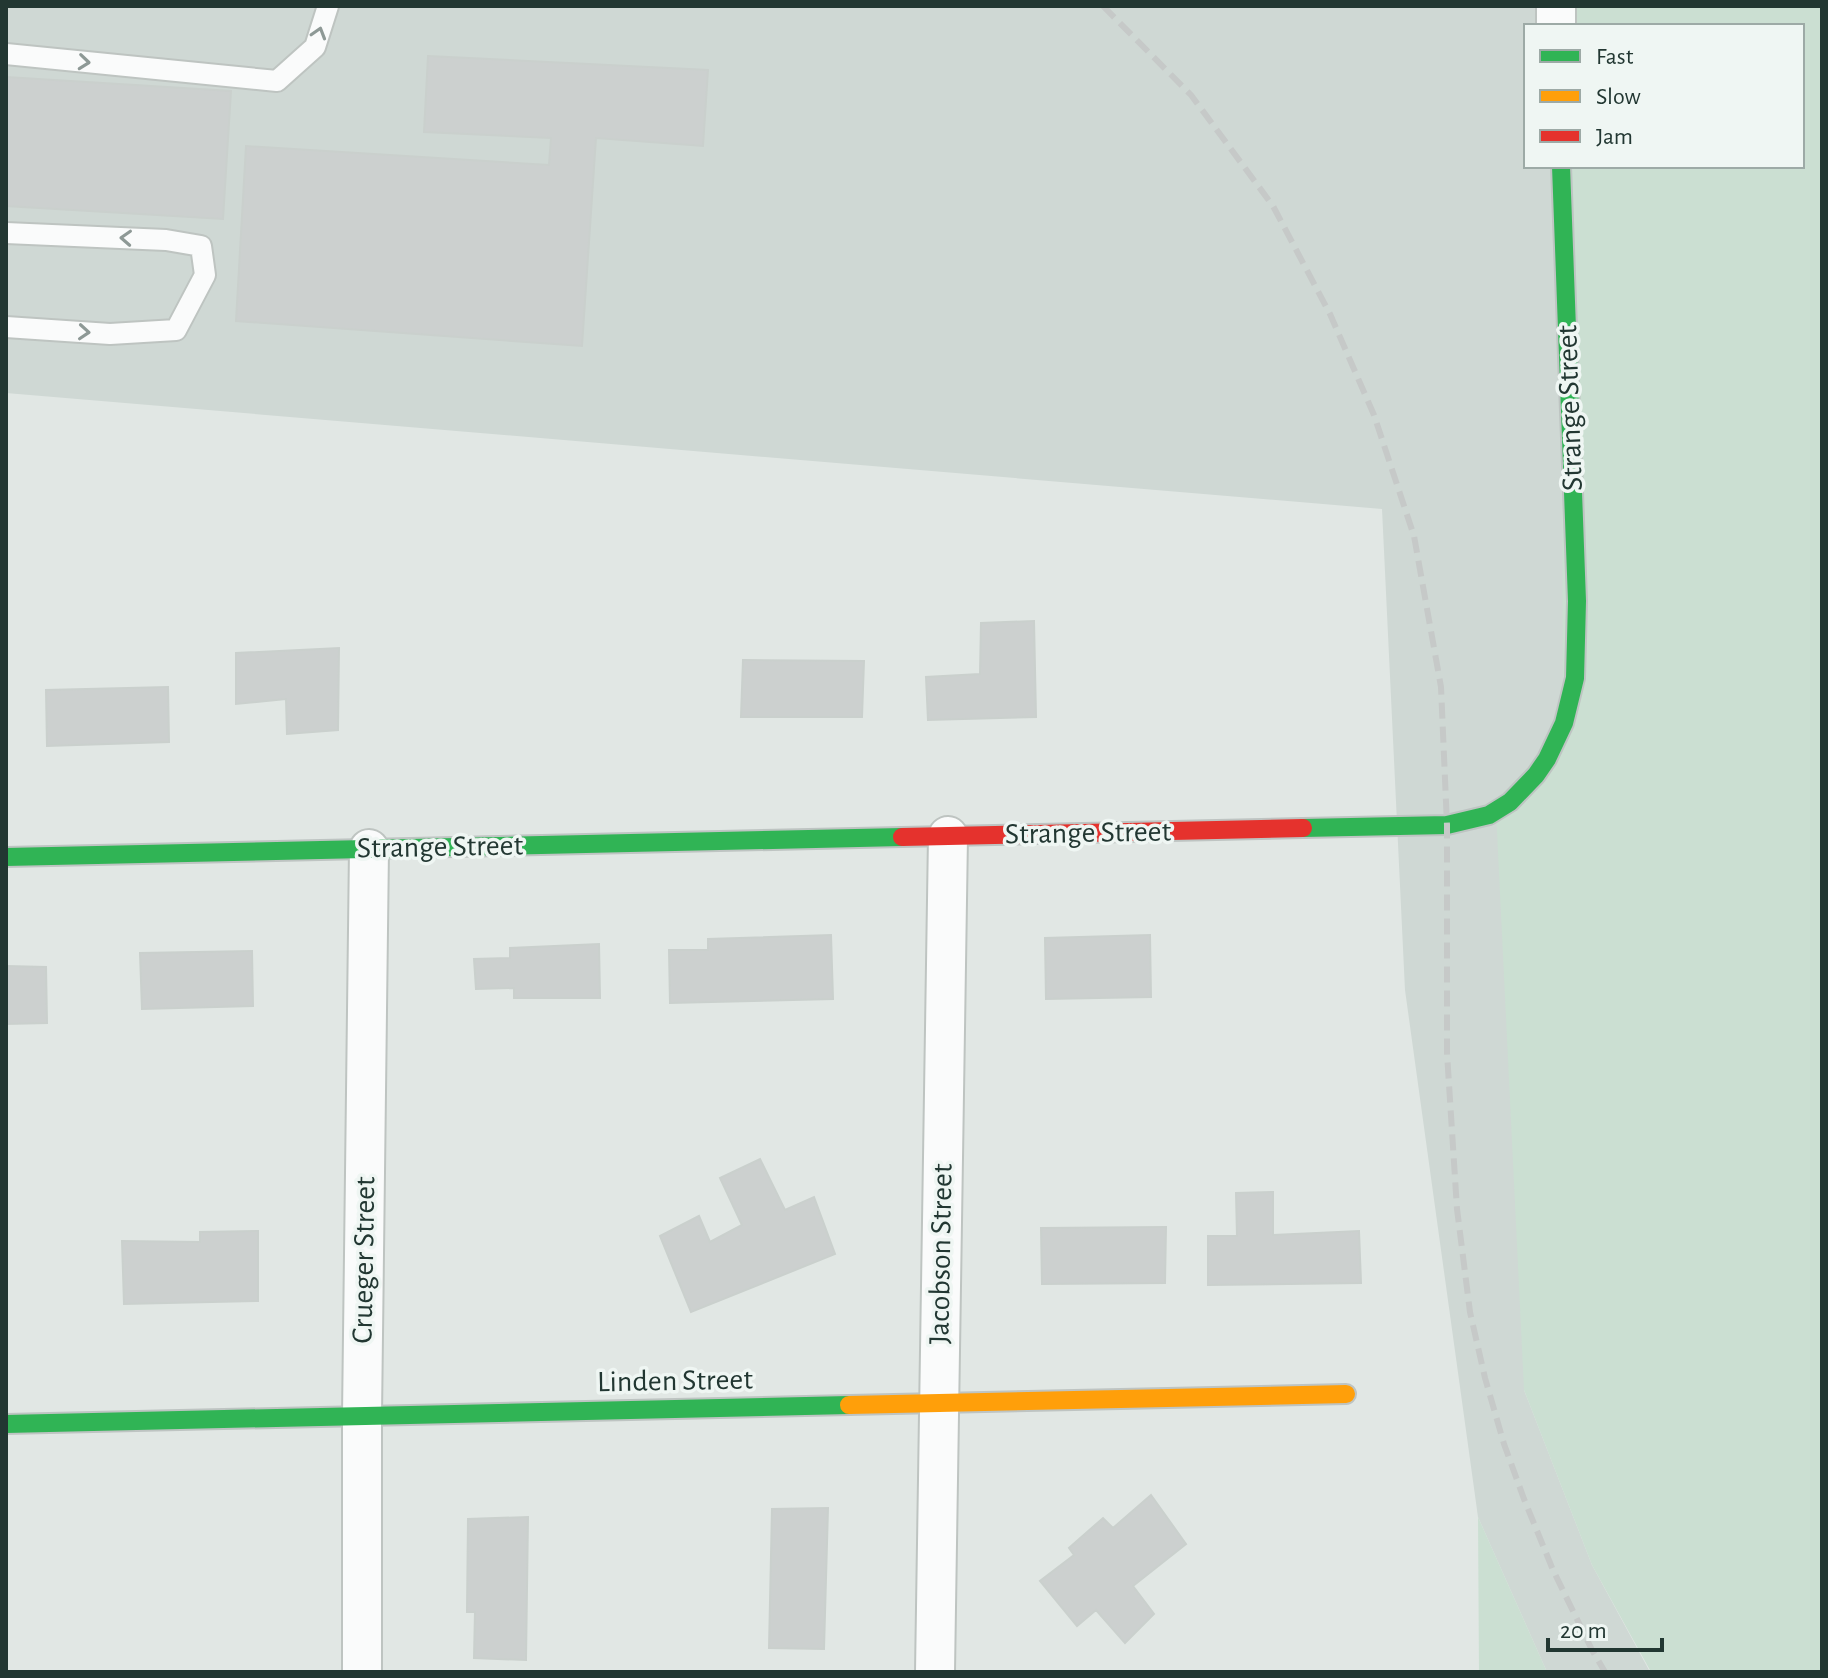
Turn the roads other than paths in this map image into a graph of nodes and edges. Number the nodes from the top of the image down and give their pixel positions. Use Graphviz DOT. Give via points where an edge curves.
graph roads {
  1 [pos="328,6"];
  2 [pos="6,54"];
  3 [pos="1561,168"];
  4 [pos="6,233"];
  5 [pos="6,327"];
  6 [pos="948,836"];
  7 [pos="369,849"];
  8 [pos="6,857"];
  9 [pos="1346,1394"];
  10 [pos="938,1404"];
  11 [pos="362,1416"];
  12 [pos="6,1424"];
  13 [pos="362,1672"];
  14 [pos="935,1672"];
  2 -- 1 [label="lane, one-way" via="277,81 315,47"];
  3 -- 6 [label="street, Strange Street" via="1577,656 1563,728 1515,798 1473,821 1447,825"];
  5 -- 4 [label="lane, one-way" via="110,334 176,330 205,275 201,246"];
  6 -- 7 [label="street, Strange Street"];
  6 -- 10 [label="street, Jacobson Street"];
  7 -- 8 [label="street, Strange Street"];
  7 -- 11 [label="street, Crueger Street"];
  9 -- 10 [label="street, Linden Street"];
  10 -- 11 [label="street, Linden Street"];
  10 -- 14 [label="street, Jacobson Street"];
  11 -- 12 [label="street, Linden Street"];
  11 -- 13 [label="street, Crueger Street"];
}
